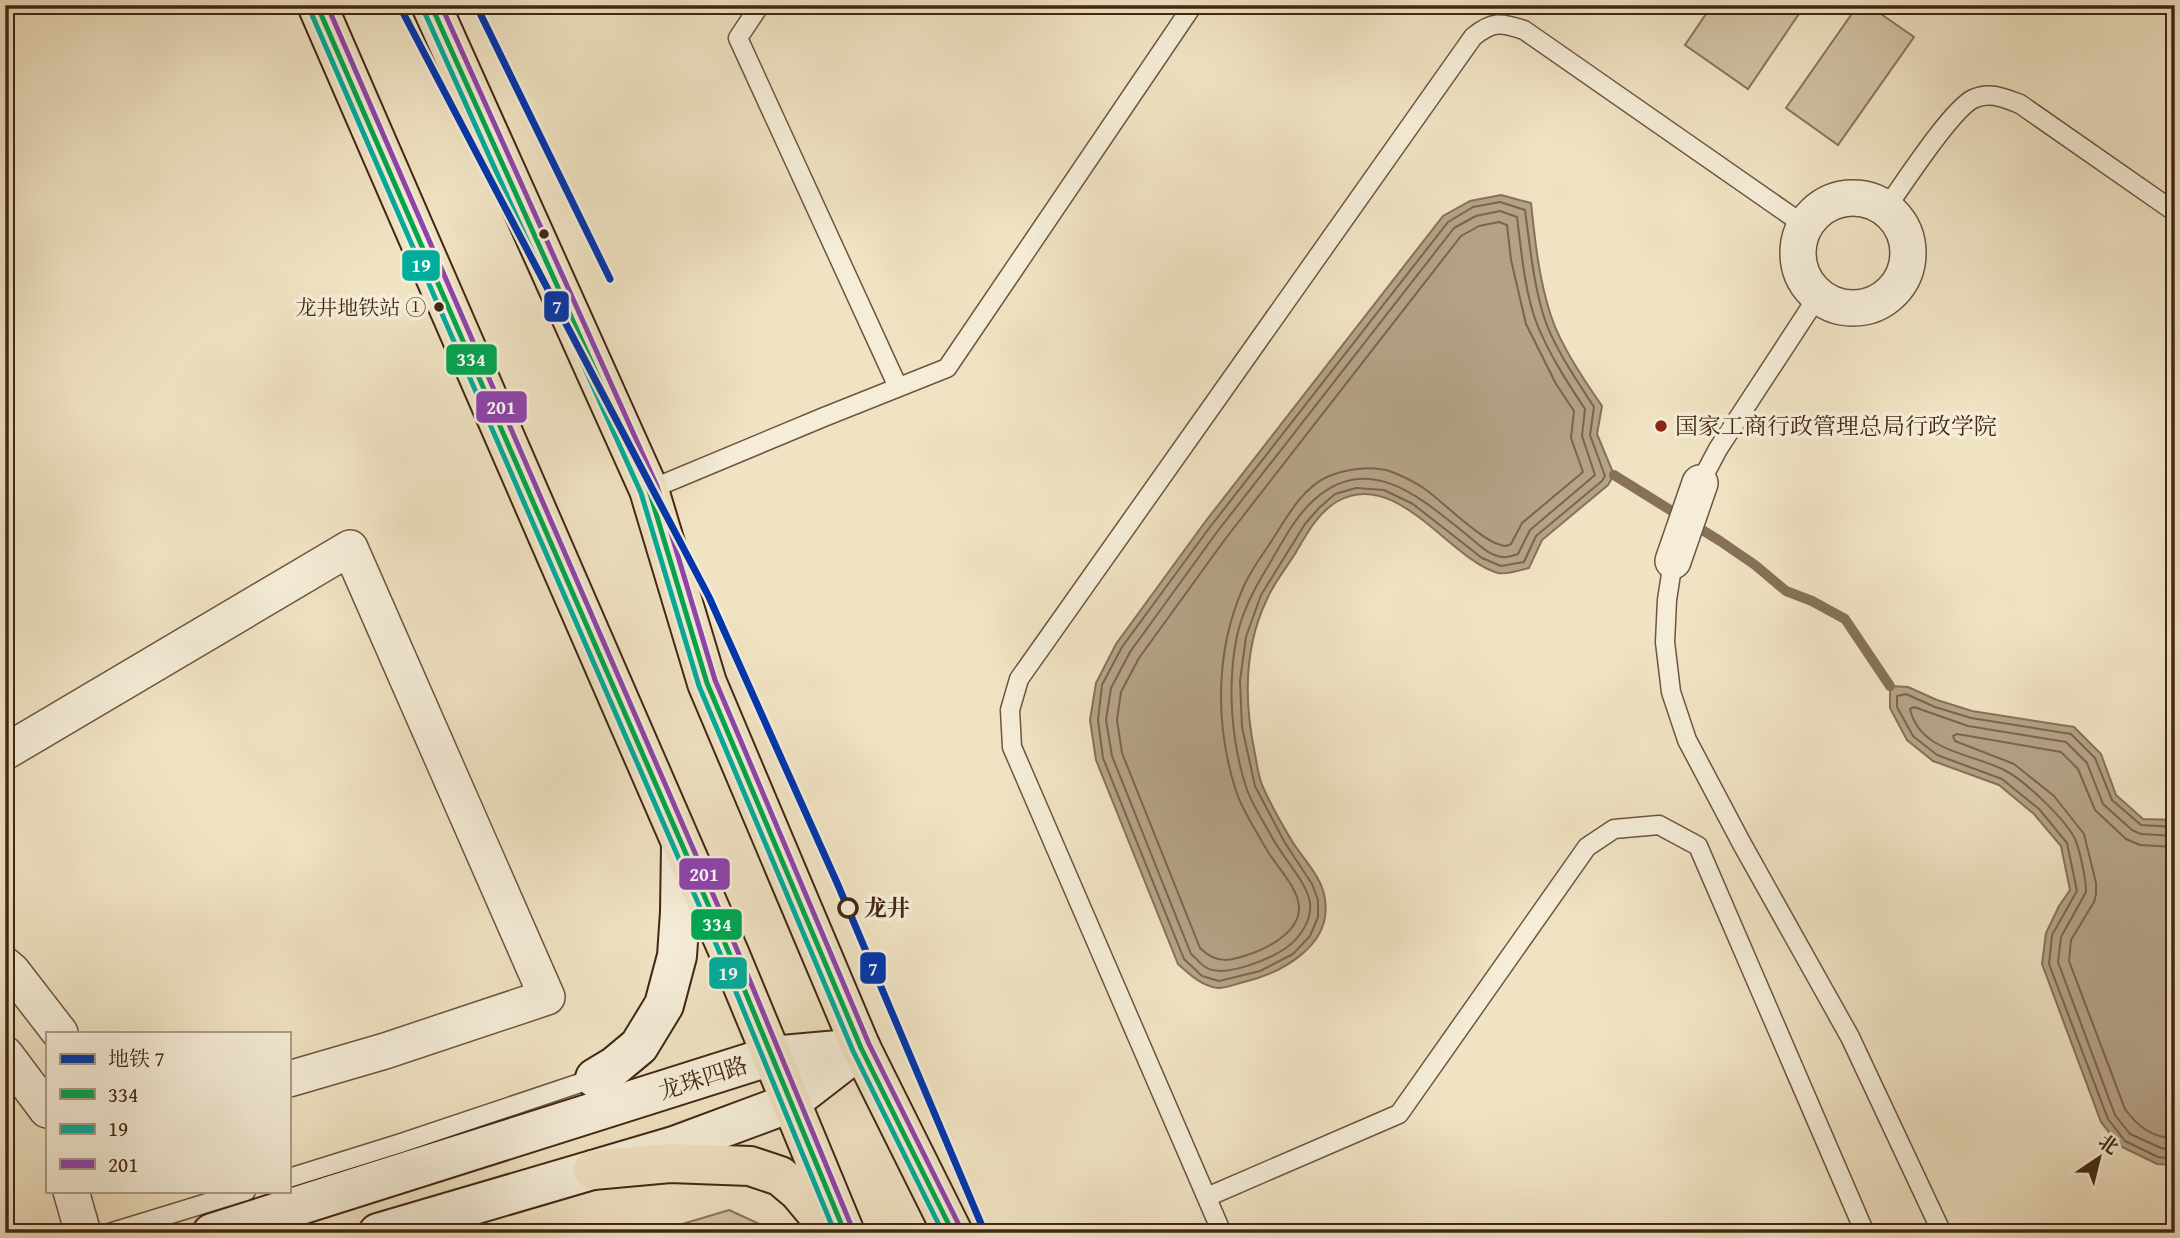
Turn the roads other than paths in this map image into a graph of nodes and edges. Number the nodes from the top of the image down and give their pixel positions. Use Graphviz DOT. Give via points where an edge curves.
graph roads {
  1 [pos="317,5"];
  2 [pos="431,5"];
  3 [pos="760,5"];
  4 [pos="1193,5"];
  5 [pos="1886,208"];
  6 [pos="2175,212"];
  7 [pos="1804,225"];
  8 [pos="1818,296"];
  9 [pos="898,387"];
  10 [pos="1700,483"];
  11 [pos="649,490"];
  12 [pos="1674,561"];
  13 [pos="5,752"];
  14 [pos="681,845"];
  15 [pos="5,965"];
  16 [pos="59,1032"];
  17 [pos="861,1048"];
  18 [pos="5,1054"];
  19 [pos="771,1056"];
  20 [pos="594,1078"];
  21 [pos="290,1079"];
  22 [pos="790,1102"];
  23 [pos="46,1108"];
  24 [pos="401,1143"];
  25 [pos="593,1170"];
  26 [pos="290,1178"];
  27 [pos="71,1192"];
  28 [pos="243,1192"];
  29 [pos="1207,1197"];
  30 [pos="321,1199"];
  31 [pos="83,1233"];
  32 [pos="109,1233"];
  33 [pos="212,1233"];
  34 [pos="379,1233"];
  35 [pos="829,1233"];
  36 [pos="845,1233"];
  37 [pos="953,1233"];
  38 [pos="1222,1233"];
  39 [pos="1865,1233"];
  40 [pos="1942,1233"];
  1 -- 14 [label="main road"];
  2 -- 11 [label="main road"];
  3 -- 9 [label="lane" via="738,37"];
  4 -- 9 [label="lane" via="947,368"];
  5 -- 6 [label="lane" via="1953,117 1973,99 1997,94 2020,104"];
  5 -- 7 [label="street" via="1864,198 1843,198 1813,213"];
  5 -- 8 [label="street" via="1905,234 1908,252 1897,287 1864,307 1833,304"];
  7 -- 8 [label="street" via="1797,247 1798,264"];
  7 -- 29 [label="lane" via="1524,30 1496,24 1484,28 1465,48 1019,679 1010,710 1012,747"];
  8 -- 10 [label="lane"];
  9 -- 11 [label="lane"];
  10 -- 12 [label="street"];
  11 -- 17 [label="main road" via="707,683"];
  12 -- 40 [label="lane" via="1665,642 1671,692 1687,740 1850,1037"];
  13 -- 21 [label="street" via="350,548 547,997"];
  14 -- 19 [label="main road"];
  14 -- 20 [label="main road" via="677,956 664,1005 639,1046"];
  15 -- 16 [label="street"];
  17 -- 19 [label="main road, 龙珠四路"];
  17 -- 22 [label="main road"];
  17 -- 37 [label="main road"];
  18 -- 23 [label="street"];
  19 -- 22 [label="main road"];
  19 -- 30 [label="main road, 龙珠四路"];
  20 -- 24 [label="lane"];
  22 -- 25 [label="main road" via="674,1146"];
  22 -- 36 [label="main road"];
  24 -- 26 [label="lane"];
  24 -- 30 [label="lane"];
  25 -- 34 [label="main road"];
  25 -- 35 [label="main road" via="670,1163 750,1166 780,1176 799,1192"];
  27 -- 31 [label="street"];
  28 -- 32 [label="lane"];
  29 -- 38 [label="lane"];
  29 -- 39 [label="lane" via="1399,1114 1587,847 1614,829 1660,825 1698,846"];
  30 -- 33 [label="main road, 龙珠四路"];
}
